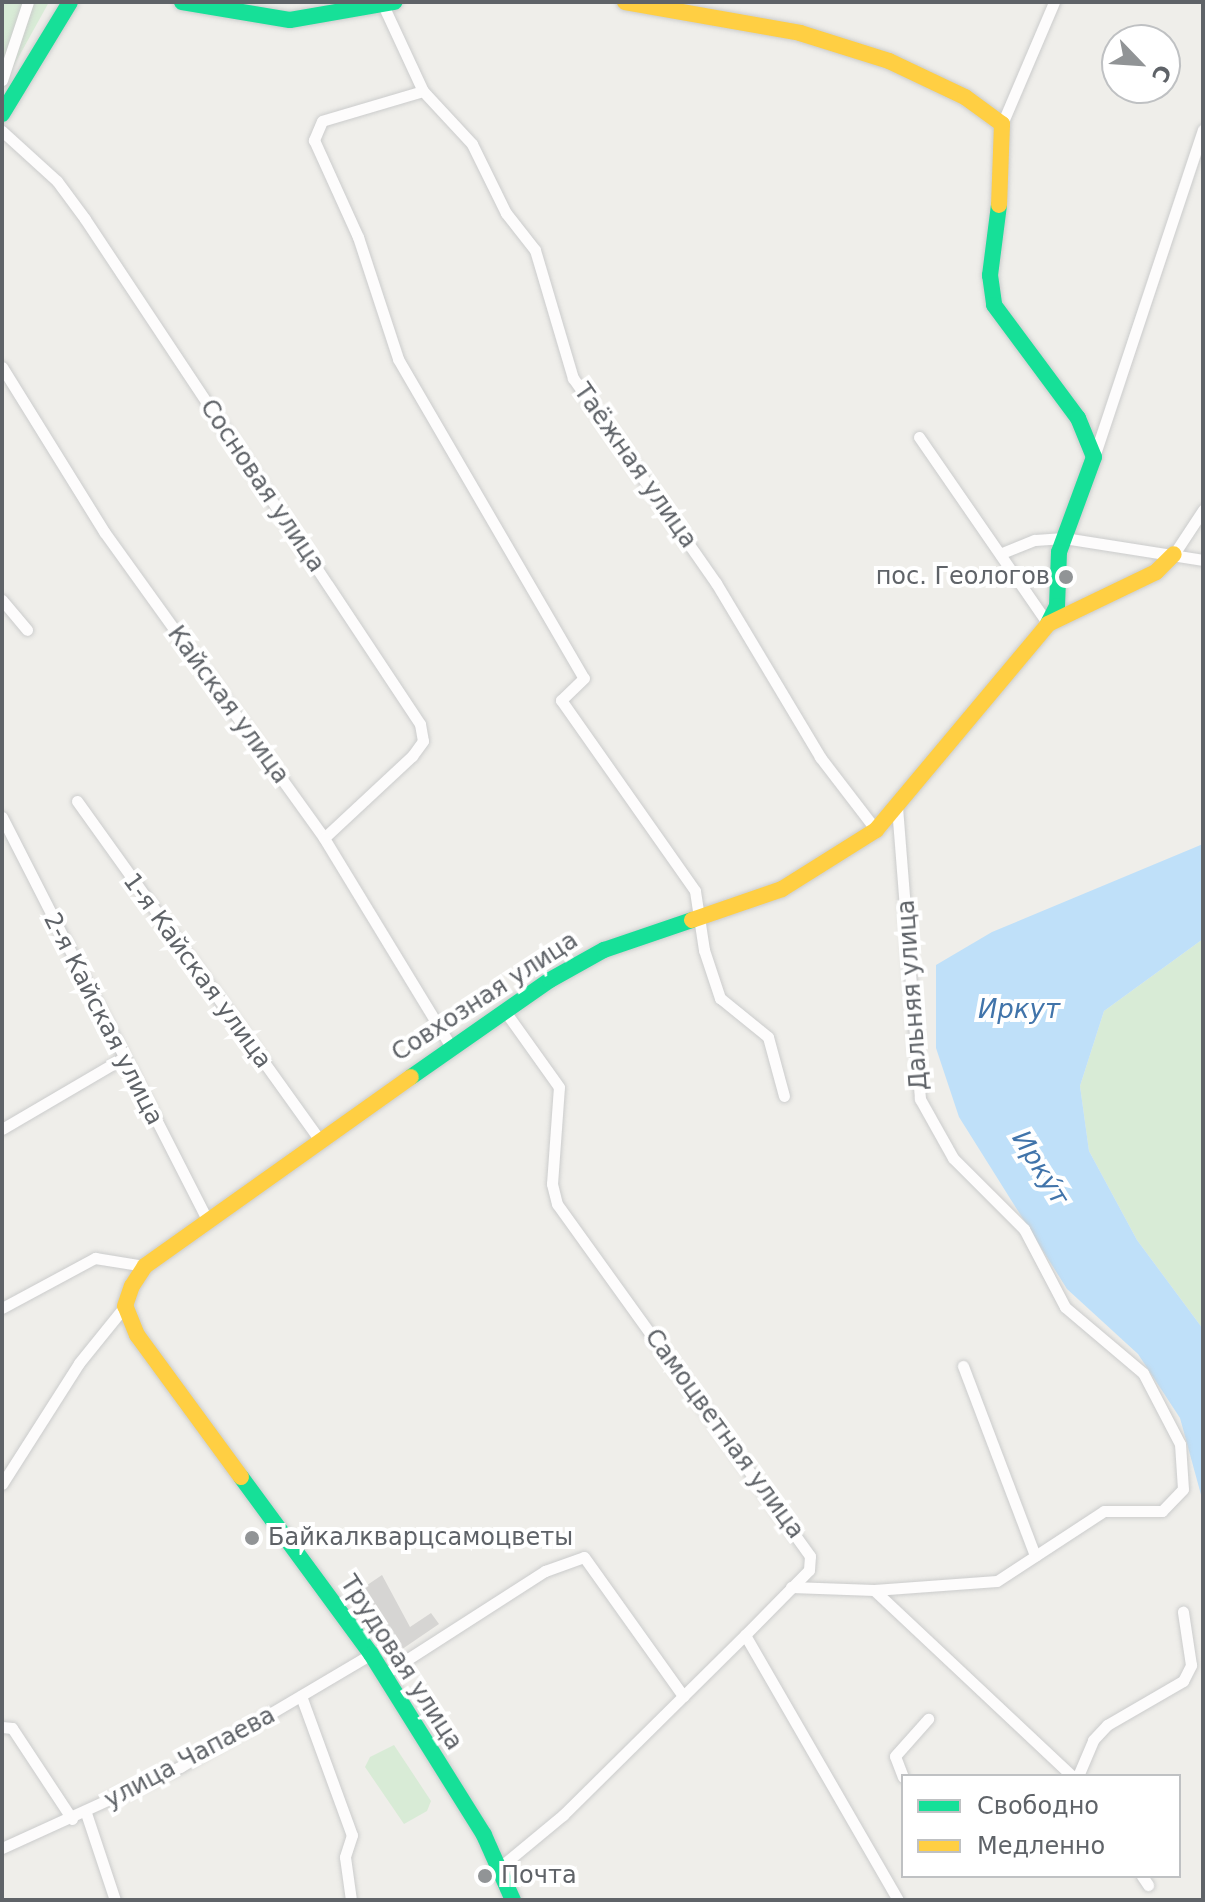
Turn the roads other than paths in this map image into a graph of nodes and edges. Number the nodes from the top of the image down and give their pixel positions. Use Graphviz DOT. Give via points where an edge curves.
graph roads {
  1 [pos="28,2"];
  2 [pos="70,2"];
  3 [pos="182,2"];
  4 [pos="625,2"];
  5 [pos="1054,2"];
  6 [pos="389,3"];
  7 [pos="2,80"];
  8 [pos="423,91"];
  9 [pos="2,114"];
  10 [pos="1002,124"];
  11 [pos="1203,130"];
  12 [pos="2,131"];
  13 [pos="2,367"];
  14 [pos="919,437"];
  15 [pos="1094,457"];
  16 [pos="1203,510"];
  17 [pos="1064,538"];
  18 [pos="1002,553"];
  19 [pos="1174,554"];
  20 [pos="1203,560"];
  21 [pos="2,600"];
  22 [pos="1048,624"];
  23 [pos="27,630"];
  24 [pos="77,801"];
  25 [pos="897,809"];
  26 [pos="2,817"];
  27 [pos="876,830"];
  28 [pos="324,838"];
  29 [pos="700,915"];
  30 [pos="504,1010"];
  31 [pos="450,1045"];
  32 [pos="123,1058"];
  33 [pos="784,1096"];
  34 [pos="3,1126"];
  35 [pos="319,1139"];
  36 [pos="207,1220"];
  37 [pos="145,1266"];
  38 [pos="125,1306"];
  39 [pos="2,1308"];
  40 [pos="963,1366"];
  41 [pos="2,1484"];
  42 [pos="1035,1556"];
  43 [pos="791,1587"];
  44 [pos="874,1590"];
  45 [pos="1183,1612"];
  46 [pos="745,1635"];
  47 [pos="371,1654"];
  48 [pos="383,1675"];
  49 [pos="301,1696"];
  50 [pos="683,1696"];
  51 [pos="928,1719"];
  52 [pos="2,1727"];
  53 [pos="902,1774"];
  54 [pos="1073,1774"];
  55 [pos="1076,1774"];
  56 [pos="86,1813"];
  57 [pos="72,1819"];
  58 [pos="2,1848"];
  59 [pos="499,1868"];
  60 [pos="115,1900"];
  61 [pos="351,1900"];
  62 [pos="513,1900"];
  63 [pos="898,1900"];
  1 -- 7 [label="street"];
  2 -- 9 [label="street"];
  3 -- 6 [label="street" via="290,20"];
  4 -- 10 [label="street" via="800,33 889,61 965,97"];
  5 -- 10 [label="street"];
  6 -- 8 [label="street, Таёжная улица"];
  8 -- 27 [label="street, Таёжная улица" via="472,144 506,213 535,250 573,378 716,583 820,757"];
  8 -- 29 [label="street" via="322,121 314,140 358,237 398,359 584,678 561,700 682,868"];
  10 -- 15 [label="street" via="1004,168 990,275 994,305 1078,418"];
  11 -- 15 [label="street"];
  12 -- 28 [label="street, Сосновая улица" via="57,181 85,219 420,724 423,741 412,756"];
  13 -- 28 [label="street, Кайская улица" via="105,533"];
  14 -- 18 [label="street"];
  15 -- 17 [label="street"];
  16 -- 19 [label="street"];
  17 -- 18 [label="street" via="1035,540"];
  17 -- 19 [label="street"];
  17 -- 22 [label="street" via="1057,606"];
  18 -- 22 [label="street"];
  19 -- 20 [label="street"];
  19 -- 22 [label="street, Совхозная улица" via="1156,572"];
  21 -- 23 [label="street"];
  22 -- 25 [label="street, Совхозная улица"];
  24 -- 35 [label="street, 1-я Кайская улица"];
  25 -- 27 [label="street, Совхозная улица"];
  25 -- 42 [label="street, Дальняя улица" via="920,1099 953,1158 1024,1229 1065,1307 1143,1373 1180,1444 1185,1472 1176,1503 1162,1511 1104,1511"];
  26 -- 32 [label="street, 2-я Кайская улица"];
  27 -- 29 [label="street, Совхозная улица" via="782,889"];
  28 -- 31 [label="street, Кайская улица"];
  29 -- 30 [label="street, Совхозная улица" via="604,950"];
  29 -- 33 [label="street" via="720,998 768,1037"];
  30 -- 31 [label="street, Совхозная улица"];
  30 -- 43 [label="street, Самоцветная улица" via="559,1087 552,1184 557,1204 801,1539 810,1556 809,1570"];
  31 -- 35 [label="street, Совхозная улица"];
  32 -- 34 [label="street"];
  32 -- 36 [label="street, 2-я Кайская улица"];
  35 -- 36 [label="street, Совхозная улица"];
  36 -- 37 [label="street, Совхозная улица"];
  37 -- 38 [label="street, Совхозная улица"];
  37 -- 39 [label="street" via="95,1258"];
  38 -- 41 [label="street, Совхозная улица" via="79,1363"];
  38 -- 47 [label="street, Трудовая улица" via="137,1335"];
  40 -- 42 [label="street"];
  42 -- 44 [label="street, Дальняя улица" via="997,1581"];
  43 -- 44 [label="street, Дальняя улица"];
  43 -- 46 [label="street, Самоцветная улица"];
  44 -- 54 [label="street"];
  45 -- 55 [label="street" via="1191,1665 1183,1681 1107,1725"];
  46 -- 50 [label="street, Самоцветная улица"];
  46 -- 63 [label="street"];
  47 -- 48 [label="street, Трудовая улица"];
  47 -- 49 [label="street, улица Чапаева"];
  48 -- 50 [label="street" via="545,1571 584,1557"];
  48 -- 59 [label="street, Трудовая улица"];
  49 -- 56 [label="street, улица Чапаева" via="267,1721"];
  49 -- 61 [label="street" via="352,1835 345,1857"];
  50 -- 59 [label="street, Самоцветная улица" via="563,1815"];
  51 -- 53 [label="street" via="895,1756"];
  52 -- 57 [label="street" via="12,1728"];
  56 -- 57 [label="street, улица Чапаева"];
  56 -- 60 [label="street"];
  57 -- 58 [label="street, улица Чапаева"];
  59 -- 62 [label="street, Трудовая улица"];
}
